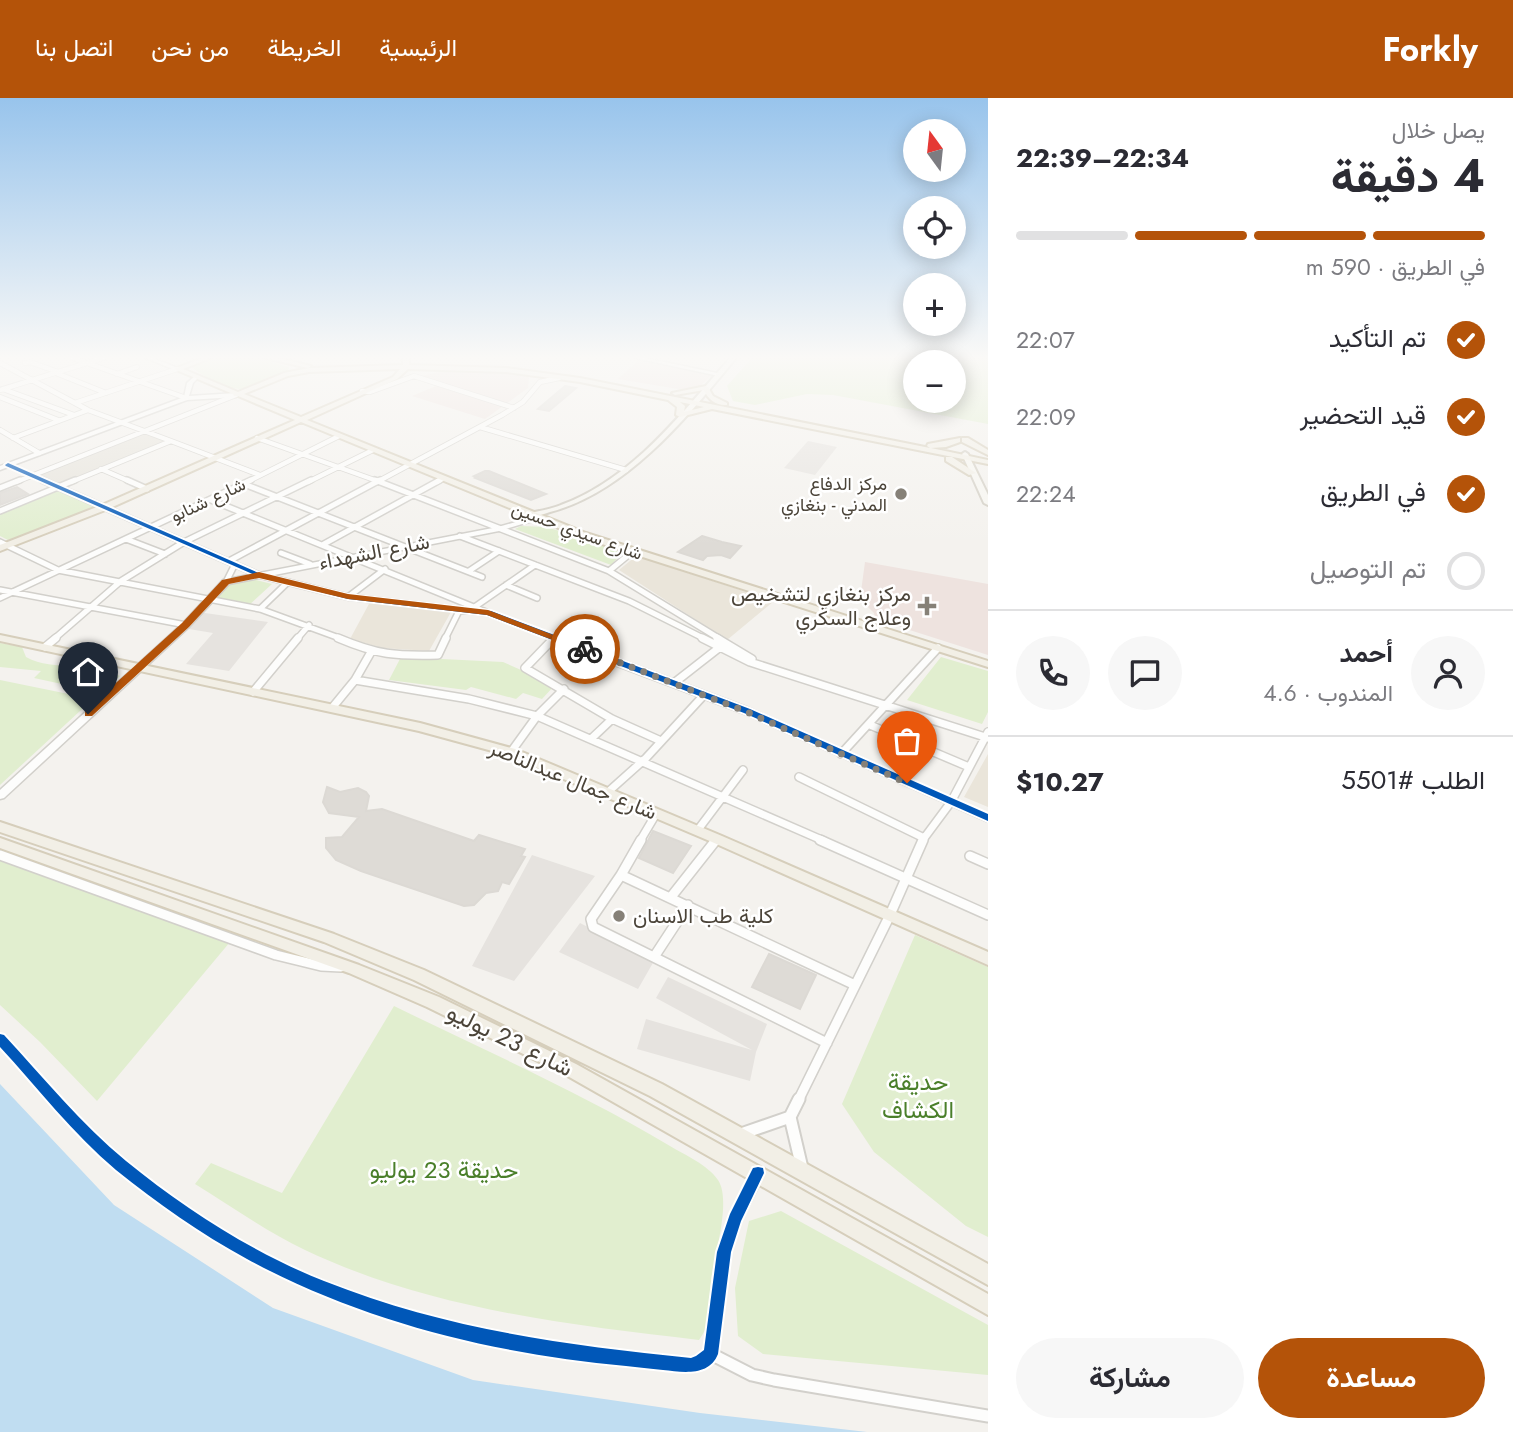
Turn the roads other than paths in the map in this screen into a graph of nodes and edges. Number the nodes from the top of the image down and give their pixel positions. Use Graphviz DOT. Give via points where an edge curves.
graph roads {
  1 [pos="114,420"];
  2 [pos="124,420"];
  3 [pos="171,420"];
  4 [pos="298,420"];
  5 [pos="492,420"];
  6 [pos="675,420"];
  7 [pos="792,420"];
  8 [pos="59,421"];
  9 [pos="119,422"];
  10 [pos="480,427"];
  11 [pos="0,430"];
  12 [pos="144,431"];
  13 [pos="339,436"];
  14 [pos="13,438"];
  15 [pos="257,438"];
  16 [pos="171,441"];
  17 [pos="928,449"];
  18 [pos="373,450"];
  19 [pos="38,453"];
  20 [pos="988,453"];
  21 [pos="304,454"];
  22 [pos="969,457"];
  23 [pos="213,458"];
  24 [pos="988,460"];
  25 [pos="8,465"];
  26 [pos="409,465"];
  27 [pos="337,466"];
  28 [pos="0,468"];
  29 [pos="102,469"];
  30 [pos="626,470"];
  31 [pos="981,473"];
  32 [pos="260,475"];
  33 [pos="31,476"];
  34 [pos="442,479"];
  35 [pos="379,481"];
  36 [pos="244,484"];
  37 [pos="57,487"];
  38 [pos="0,488"];
  39 [pos="988,488"];
  40 [pos="148,489"];
  41 [pos="414,494"];
  42 [pos="279,496"];
  43 [pos="211,500"];
  44 [pos="988,503"];
  45 [pos="105,507"];
  46 [pos="0,511"];
  47 [pos="321,512"];
  48 [pos="244,513"];
  49 [pos="538,516"];
  50 [pos="355,526"];
  51 [pos="150,528"];
  52 [pos="499,529"];
  53 [pos="287,530"];
  54 [pos="460,536"];
  55 [pos="126,539"];
  56 [pos="184,542"];
  57 [pos="324,544"];
  58 [pos="2,545"];
  59 [pos="405,547"];
  60 [pos="499,551"];
  61 [pos="632,552"];
  62 [pos="282,553"];
  63 [pos="165,554"];
  64 [pos="351,555"];
  65 [pos="232,562"];
  66 [pos="310,564"];
  67 [pos="535,565"];
  68 [pos="58,569"];
  69 [pos="385,569"];
  70 [pos="469,571"];
  71 [pos="609,571"];
  72 [pos="259,575"];
  73 [pos="482,576"];
  74 [pos="121,581"];
  75 [pos="226,582"];
  76 [pos="287,583"];
  77 [pos="506,585"];
  78 [pos="0,590"];
  79 [pos="9,592"];
  80 [pos="348,597"];
  81 [pos="0,598"];
  82 [pos="212,598"];
  83 [pos="537,598"];
  84 [pos="476,606"];
  85 [pos="92,607"];
  86 [pos="260,608"];
  87 [pos="459,611"];
  88 [pos="488,613"];
  89 [pos="186,625"];
  90 [pos="309,625"];
  91 [pos="586,627"];
  92 [pos="0,638"];
  93 [pos="554,638"];
  94 [pos="569,643"];
  95 [pos="45,647"];
  96 [pos="720,647"];
  97 [pos="938,648"];
  98 [pos="371,652"];
  99 [pos="988,664"];
  100 [pos="137,667"];
  101 [pos="764,667"];
  102 [pos="355,680"];
  103 [pos="674,683"];
  104 [pos="564,689"];
  105 [pos="253,692"];
  106 [pos="704,695"];
  107 [pos="886,705"];
  108 [pos="332,708"];
  109 [pos="537,716"];
  110 [pos="611,719"];
  111 [pos="870,725"];
  112 [pos="987,736"];
  113 [pos="592,737"];
  114 [pos="661,741"];
  115 [pos="512,752"];
  116 [pos="841,754"];
  117 [pos="642,762"];
  118 [pos="969,767"];
  119 [pos="743,770"];
  120 [pos="799,777"];
  121 [pos="608,792"];
  122 [pos="723,796"];
  123 [pos="0,797"];
  124 [pos="951,802"];
  125 [pos="656,814"];
  126 [pos="988,818"];
  127 [pos="0,827"];
  128 [pos="697,831"];
  129 [pos="924,838"];
  130 [pos="717,839"];
  131 [pos="0,843"];
  132 [pos="0,855"];
  133 [pos="970,856"];
  134 [pos="37,862"];
  135 [pos="988,864"];
  136 [pos="621,875"];
  137 [pos="905,878"];
  138 [pos="671,897"];
  139 [pos="688,905"];
  140 [pos="987,911"];
  141 [pos="889,917"];
  142 [pos="654,957"];
  143 [pos="988,959"];
  144 [pos="419,975"];
  145 [pos="855,985"];
  146 [pos="409,991"];
  147 [pos="0,1039"];
  148 [pos="827,1043"];
  149 [pos="790,1117"];
  150 [pos="737,1135"];
  151 [pos="803,1172"];
  152 [pos="758,1174"];
  153 [pos="988,1275"];
  154 [pos="988,1304"];
  155 [pos="711,1354"];
  156 [pos="988,1416"];
  1 -- 9 [label="street"];
  2 -- 9 [label="street"];
  3 -- 12 [label="street"];
  4 -- 13 [label="main road, شارع سيدي حسين"];
  4 -- 15 [label="main road"];
  5 -- 10 [label="street"];
  6 -- 30 [label="main road"];
  7 -- 17 [label="main road"];
  8 -- 14 [label="street"];
  9 -- 12 [label="street"];
  9 -- 19 [label="street"];
  10 -- 26 [label="street"];
  10 -- 30 [label="street"];
  11 -- 14 [label="street"];
  12 -- 16 [label="street"];
  12 -- 33 [label="street"];
  13 -- 18 [label="main road, شارع سيدي حسين"];
  13 -- 21 [label="street, شارع شنابو"];
  14 -- 19 [label="street"];
  15 -- 21 [label="street"];
  15 -- 23 [label="main road"];
  16 -- 23 [label="street"];
  16 -- 29 [label="street"];
  17 -- 20 [label="main road" via="961,440"];
  17 -- 22 [label="main road"];
  17 -- 31 [label="main road"];
  18 -- 26 [label="main road, شارع سيدي حسين"];
  18 -- 27 [label="street"];
  19 -- 25 [label="street"];
  21 -- 27 [label="street"];
  21 -- 32 [label="street, شارع شنابو"];
  22 -- 24 [label="main road"];
  22 -- 31 [label="main road"];
  23 -- 32 [label="street"];
  23 -- 40 [label="main road"];
  25 -- 28 [label="street"];
  25 -- 33 [label="street"];
  26 -- 34 [label="main road, شارع سيدي حسين"];
  26 -- 35 [label="street"];
  27 -- 35 [label="street"];
  27 -- 42 [label="street"];
  29 -- 37 [label="street"];
  29 -- 40 [label="street"];
  30 -- 49 [label="main road" via="574,502"];
  31 -- 39 [label="main road"];
  31 -- 44 [label="main road"];
  32 -- 36 [label="street, شارع شنابو"];
  33 -- 37 [label="street"];
  33 -- 38 [label="street"];
  34 -- 41 [label="street"];
  34 -- 49 [label="main road, شارع سيدي حسين"];
  35 -- 41 [label="street"];
  35 -- 47 [label="street"];
  36 -- 42 [label="street"];
  36 -- 43 [label="street, شارع شنابو"];
  37 -- 45 [label="street"];
  37 -- 46 [label="street"];
  40 -- 45 [label="main road"];
  41 -- 50 [label="street"];
  41 -- 52 [label="street"];
  42 -- 47 [label="street"];
  42 -- 48 [label="street"];
  43 -- 48 [label="street"];
  43 -- 51 [label="street, شارع شنابو"];
  45 -- 51 [label="street"];
  45 -- 58 [label="main road"];
  47 -- 50 [label="street"];
  47 -- 53 [label="street"];
  48 -- 53 [label="street"];
  48 -- 56 [label="street"];
  49 -- 52 [label="street, شارع الشهداء"];
  49 -- 61 [label="main road, شارع سيدي حسين"];
  50 -- 57 [label="street"];
  50 -- 59 [label="street"];
  51 -- 55 [label="street, شارع شنابو"];
  51 -- 56 [label="street"];
  52 -- 54 [label="street, شارع الشهداء"];
  52 -- 71 [label="street"];
  53 -- 57 [label="street"];
  53 -- 65 [label="street"];
  54 -- 59 [label="street, شارع الشهداء"];
  54 -- 60 [label="street"];
  55 -- 63 [label="street"];
  55 -- 68 [label="street, شارع شنابو"];
  56 -- 63 [label="street"];
  56 -- 65 [label="street"];
  57 -- 64 [label="street"];
  58 -- 68 [label="street"];
  59 -- 64 [label="street, شارع الشهداء"];
  59 -- 70 [label="street"];
  60 -- 67 [label="street"];
  60 -- 70 [label="street"];
  61 -- 71 [label="street"];
  61 -- 97 [label="main road, شارع سيدي حسين"];
  62 -- 66 [label="street"];
  63 -- 74 [label="street"];
  64 -- 66 [label="street, شارع الشهداء"];
  64 -- 69 [label="street"];
  65 -- 72 [label="street"];
  65 -- 75 [label="street"];
  66 -- 72 [label="street, شارع الشهداء"];
  67 -- 77 [label="street"];
  67 -- 96 [label="street" via="629,601"];
  68 -- 74 [label="street"];
  68 -- 79 [label="street, شارع شنابو"];
  69 -- 80 [label="street"];
  69 -- 84 [label="street"];
  70 -- 73 [label="street"];
  71 -- 101 [label="street"];
  72 -- 75 [label="street, شارع الشهداء"];
  72 -- 76 [label="street"];
  74 -- 82 [label="street"];
  74 -- 85 [label="street"];
  75 -- 82 [label="street"];
  76 -- 80 [label="street"];
  76 -- 86 [label="street"];
  77 -- 83 [label="street"];
  77 -- 84 [label="street"];
  78 -- 79 [label="street"];
  79 -- 81 [label="street, شارع شنابو"];
  79 -- 85 [label="street"];
  80 -- 87 [label="street"];
  82 -- 86 [label="street"];
  82 -- 89 [label="street"];
  84 -- 88 [label="street"];
  85 -- 89 [label="street"];
  85 -- 95 [label="street"];
  86 -- 90 [label="street"];
  87 -- 88 [label="street"];
  87 -- 98 [label="street" via="438,655"];
  88 -- 93 [label="street"];
  89 -- 100 [label="street"];
  90 -- 98 [label="street"];
  90 -- 105 [label="street"];
  91 -- 94 [label="street"];
  92 -- 95 [label="main road"];
  93 -- 94 [label="street"];
  93 -- 104 [label="street" via="524,667"];
  94 -- 103 [label="street"];
  95 -- 100 [label="main road"];
  96 -- 101 [label="street"];
  96 -- 103 [label="street"];
  97 -- 99 [label="main road, شارع سيدي حسين"];
  97 -- 107 [label="street"];
  98 -- 102 [label="street"];
  100 -- 105 [label="main road, شارع جمال عبدالناصر"];
  100 -- 123 [label="street"];
  101 -- 107 [label="street"];
  102 -- 108 [label="street"];
  102 -- 109 [label="street"];
  103 -- 106 [label="street"];
  104 -- 109 [label="street"];
  104 -- 110 [label="street"];
  105 -- 108 [label="main road, شارع جمال عبدالناصر"];
  106 -- 114 [label="street"];
  106 -- 116 [label="street"];
  107 -- 111 [label="street"];
  107 -- 112 [label="street"];
  108 -- 115 [label="main road, شارع جمال عبدالناصر"];
  109 -- 113 [label="street"];
  109 -- 115 [label="street"];
  110 -- 113 [label="street"];
  110 -- 114 [label="street"];
  111 -- 116 [label="street"];
  111 -- 118 [label="street"];
  112 -- 118 [label="street"];
  113 -- 117 [label="street"];
  114 -- 117 [label="street"];
  115 -- 121 [label="main road, شارع جمال عبدالناصر"];
  116 -- 124 [label="street"];
  117 -- 121 [label="street"];
  117 -- 122 [label="street"];
  118 -- 124 [label="street"];
  119 -- 122 [label="street"];
  120 -- 129 [label="street"];
  121 -- 125 [label="main road, شارع جمال عبدالناصر"];
  122 -- 128 [label="street"];
  122 -- 137 [label="street"];
  124 -- 126 [label="street"];
  124 -- 129 [label="street"];
  125 -- 128 [label="main road, شارع جمال عبدالناصر"];
  125 -- 136 [label="street"];
  127 -- 144 [label="main road, شارع 23 يوليو" via="328,938"];
  128 -- 130 [label="main road, شارع جمال عبدالناصر"];
  129 -- 137 [label="street"];
  130 -- 138 [label="street"];
  130 -- 141 [label="main road, شارع جمال عبدالناصر"];
  131 -- 134 [label="main road, شارع 23 يوليو"];
  132 -- 134 [label="street"];
  133 -- 135 [label="street"];
  134 -- 146 [label="main road, شارع 23 يوليو" via="354,968"];
  136 -- 138 [label="street"];
  136 -- 142 [label="street" via="591,923"];
  137 -- 140 [label="street"];
  137 -- 141 [label="street"];
  138 -- 139 [label="street"];
  139 -- 142 [label="street"];
  139 -- 145 [label="street"];
  141 -- 143 [label="main road, شارع جمال عبدالناصر"];
  141 -- 145 [label="street"];
  142 -- 148 [label="street"];
  144 -- 146 [label="main road"];
  144 -- 150 [label="main road, شارع 23 يوليو" via="611,1067"];
  145 -- 148 [label="street"];
  146 -- 152 [label="main road, شارع 23 يوليو" via="570,1069"];
  147 -- 155 [label="street" via="88,1135 156,1193 278,1268 320,1287 423,1324 487,1340 691,1365"];
  148 -- 149 [label="street"];
  149 -- 150 [label="street"];
  149 -- 151 [label="street"];
  150 -- 151 [label="main road, شارع 23 يوليو"];
  151 -- 153 [label="main road, شارع 23 يوليو"];
  152 -- 154 [label="main road, شارع 23 يوليو"];
  152 -- 155 [label="street" via="723,1252"];
  155 -- 156 [label="street" via="752,1375 774,1380"];
}
